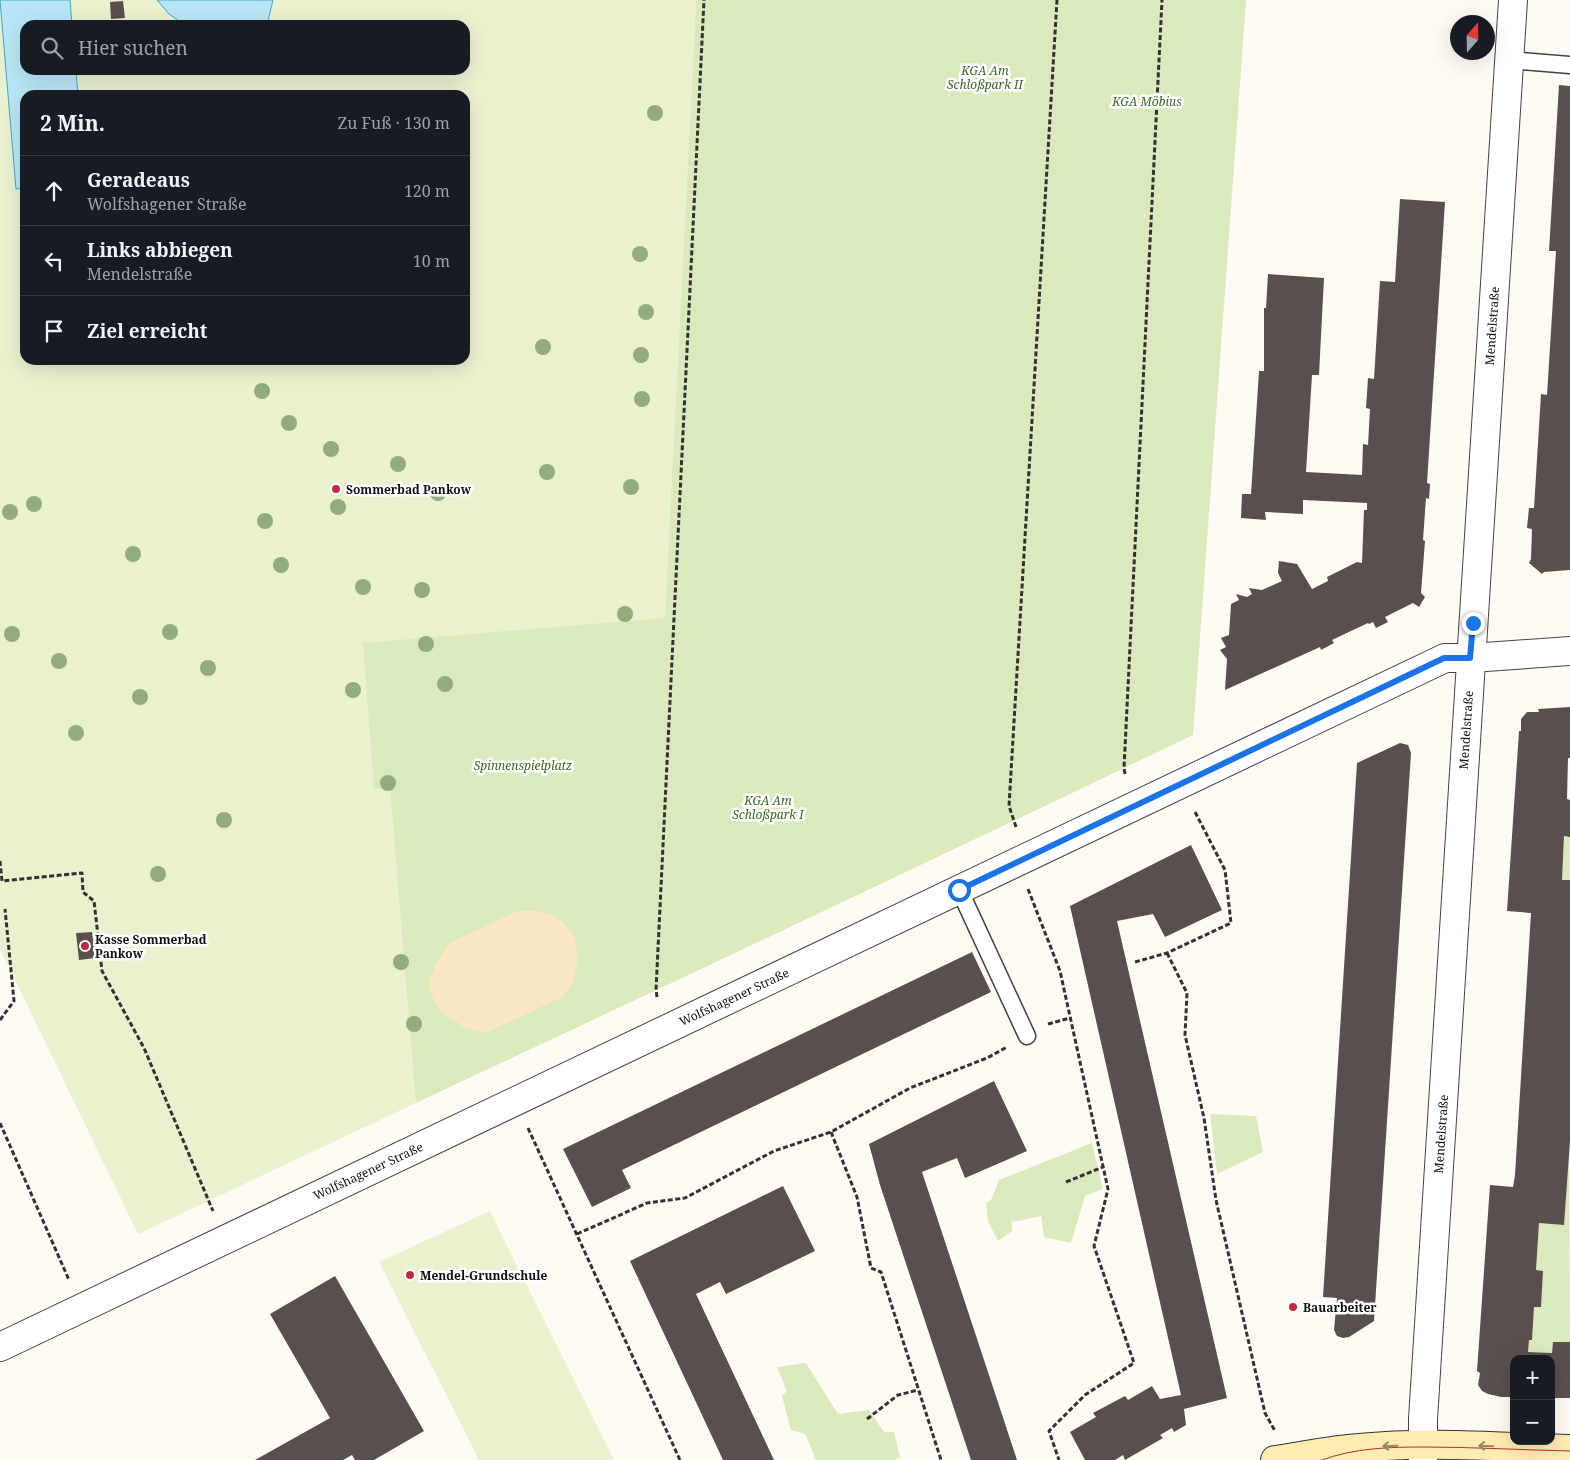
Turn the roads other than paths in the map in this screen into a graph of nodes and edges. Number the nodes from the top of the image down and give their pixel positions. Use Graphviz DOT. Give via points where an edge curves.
graph roads {
  1 [pos="1513,0"];
  2 [pos="1509,60"];
  3 [pos="1570,65"];
  4 [pos="1570,651"];
  5 [pos="1470,658"];
  6 [pos="959,890"];
  7 [pos="1027,1036"];
  8 [pos="0,1346"];
  9 [pos="1570,1448"];
  10 [pos="1423,1453"];
  11 [pos="1275,1460"];
  1 -- 2 [label="street, Mendelstraße"];
  2 -- 3 [label="lane"];
  2 -- 5 [label="street, Mendelstraße"];
  4 -- 5 [label="street, Wolfshagener Straße"];
  5 -- 6 [label="street, Wolfshagener Straße" via="1444,658"];
  5 -- 10 [label="street, Mendelstraße"];
  6 -- 7 [label="lane"];
  6 -- 8 [label="street, Wolfshagener Straße"];
  9 -- 10 [label="street, one-way"];
  10 -- 11 [label="street, one-way" via="1358,1448"];
}
